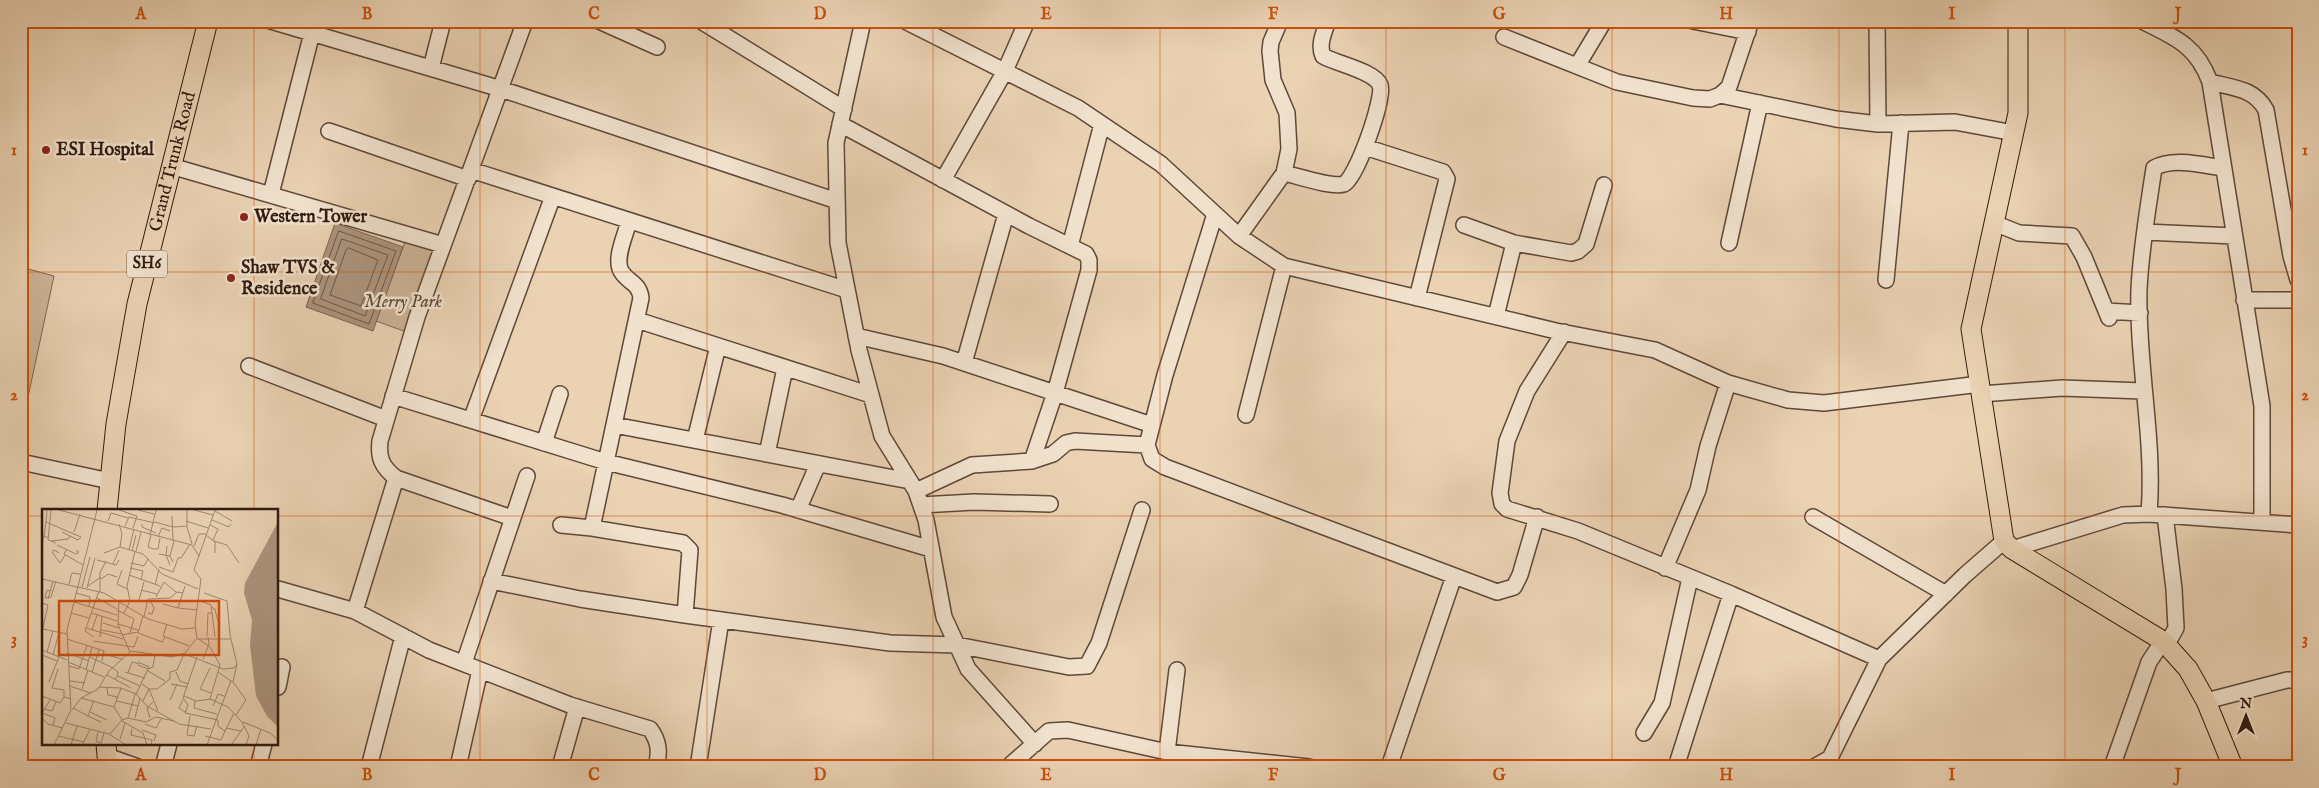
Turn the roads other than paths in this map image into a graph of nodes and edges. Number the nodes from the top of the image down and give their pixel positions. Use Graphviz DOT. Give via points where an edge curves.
graph roads {
  1 [pos="208,21"];
  2 [pos="271,21"];
  3 [pos="443,21"];
  4 [pos="525,21"];
  5 [pos="599,21"];
  6 [pos="701,21"];
  7 [pos="862,21"];
  8 [pos="905,21"];
  9 [pos="1027,21"];
  10 [pos="1280,21"];
  11 [pos="1328,21"];
  12 [pos="1604,21"];
  13 [pos="1693,21"];
  14 [pos="1877,21"];
  15 [pos="2018,21"];
  16 [pos="2142,21"];
  17 [pos="1749,27"];
  18 [pos="312,33"];
  19 [pos="1504,37"];
  20 [pos="657,47"];
  21 [pos="1577,66"];
  22 [pos="431,68"];
  23 [pos="1004,71"];
  24 [pos="2210,82"];
  25 [pos="500,88"];
  26 [pos="1720,95"];
  27 [pos="1760,103"];
  28 [pos="844,109"];
  29 [pos="1901,123"];
  30 [pos="840,124"];
  31 [pos="1102,124"];
  32 [pos="1878,124"];
  33 [pos="330,131"];
  34 [pos="2014,133"];
  35 [pos="1365,147"];
  36 [pos="171,166"];
  37 [pos="2223,168"];
  38 [pos="1284,173"];
  39 [pos="469,174"];
  40 [pos="943,180"];
  41 [pos="1604,185"];
  42 [pos="271,194"];
  43 [pos="553,196"];
  44 [pos="837,200"];
  45 [pos="1006,214"];
  46 [pos="1215,214"];
  47 [pos="629,221"];
  48 [pos="1994,223"];
  49 [pos="1464,225"];
  50 [pos="2145,232"];
  51 [pos="1239,236"];
  52 [pos="2234,236"];
  53 [pos="1514,243"];
  54 [pos="1729,243"];
  55 [pos="443,245"];
  56 [pos="1070,246"];
  57 [pos="1284,266"];
  58 [pos="1886,280"];
  59 [pos="2298,280"];
  60 [pos="847,290"];
  61 [pos="1417,298"];
  62 [pos="2244,300"];
  63 [pos="2298,300"];
  64 [pos="2140,313"];
  65 [pos="1496,316"];
  66 [pos="637,320"];
  67 [pos="1564,332"];
  68 [pos="856,336"];
  69 [pos="718,346"];
  70 [pos="964,363"];
  71 [pos="249,366"];
  72 [pos="786,368"];
  73 [pos="1728,384"];
  74 [pos="1980,389"];
  75 [pos="2143,392"];
  76 [pos="1055,393"];
  77 [pos="560,394"];
  78 [pos="871,395"];
  79 [pos="393,396"];
  80 [pos="1246,415"];
  81 [pos="386,419"];
  82 [pos="472,420"];
  83 [pos="614,425"];
  84 [pos="1152,425"];
  85 [pos="695,440"];
  86 [pos="544,443"];
  87 [pos="1147,445"];
  88 [pos="767,454"];
  89 [pos="1032,460"];
  90 [pos="21,462"];
  91 [pos="606,462"];
  92 [pos="818,464"];
  93 [pos="526,476"];
  94 [pos="396,478"];
  95 [pos="110,481"];
  96 [pos="916,492"];
  97 [pos="1050,504"];
  98 [pos="107,509"];
  99 [pos="798,510"];
  100 [pos="1142,510"];
  101 [pos="2149,514"];
  102 [pos="2165,515"];
  103 [pos="1536,517"];
  104 [pos="512,518"];
  105 [pos="1812,518"];
  106 [pos="2262,522"];
  107 [pos="561,525"];
  108 [pos="2298,525"];
  109 [pos="592,528"];
  110 [pos="2008,545"];
  111 [pos="931,549"];
  112 [pos="1665,568"];
  113 [pos="1454,576"];
  114 [pos="1690,578"];
  115 [pos="491,581"];
  116 [pos="279,589"];
  117 [pos="1731,594"];
  118 [pos="1946,594"];
  119 [pos="356,611"];
  120 [pos="685,615"];
  121 [pos="721,620"];
  122 [pos="403,636"];
  123 [pos="2163,641"];
  124 [pos="957,645"];
  125 [pos="1879,659"];
  126 [pos="464,663"];
  127 [pos="282,667"];
  128 [pos="480,670"];
  129 [pos="1177,670"];
  130 [pos="2298,680"];
  131 [pos="279,682"];
  132 [pos="2206,701"];
  133 [pos="577,707"];
  134 [pos="1644,732"];
  135 [pos="1035,744"];
  136 [pos="168,746"];
  137 [pos="263,746"];
  138 [pos="1167,752"];
  139 [pos="107,756"];
  140 [pos="1249,763"];
  141 [pos="1017,764"];
  142 [pos="1821,766"];
  143 [pos="138,767"];
  144 [pos="163,767"];
  145 [pos="258,767"];
  146 [pos="369,767"];
  147 [pos="458,767"];
  148 [pos="560,767"];
  149 [pos="656,767"];
  150 [pos="698,767"];
  151 [pos="1309,767"];
  152 [pos="1389,767"];
  153 [pos="1676,767"];
  154 [pos="2112,767"];
  155 [pos="2233,767"];
  1 -- 36 [label="main road, Grand Trunk Road / SH6"];
  2 -- 18 [label="street"];
  3 -- 22 [label="street"];
  4 -- 25 [label="street"];
  5 -- 20 [label="street"];
  6 -- 28 [label="street"];
  7 -- 28 [label="street"];
  8 -- 23 [label="street"];
  9 -- 23 [label="street"];
  10 -- 38 [label="street" via="1270,51 1273,80 1290,128"];
  11 -- 35 [label="street" via="1322,38 1323,56 1373,76 1380,85 1382,95"];
  12 -- 21 [label="street"];
  13 -- 17 [label="street"];
  14 -- 32 [label="street"];
  15 -- 34 [label="main road" via="2018,113"];
  16 -- 24 [label="street" via="2196,53"];
  17 -- 26 [label="street" via="1729,87"];
  18 -- 22 [label="street"];
  18 -- 42 [label="street"];
  19 -- 21 [label="street"];
  21 -- 26 [label="street" via="1617,82 1684,96 1710,99"];
  22 -- 25 [label="street"];
  23 -- 31 [label="street" via="1078,108"];
  23 -- 40 [label="street"];
  24 -- 37 [label="street"];
  24 -- 59 [label="street" via="2246,91 2259,98 2266,110"];
  25 -- 39 [label="street"];
  25 -- 44 [label="street"];
  26 -- 27 [label="street"];
  27 -- 32 [label="street" via="1836,120"];
  27 -- 54 [label="street"];
  28 -- 30 [label="street"];
  29 -- 32 [label="street"];
  29 -- 34 [label="street" via="1955,122"];
  29 -- 58 [label="street"];
  30 -- 40 [label="street"];
  30 -- 44 [label="street" via="836,143"];
  31 -- 46 [label="street" via="1161,164"];
  31 -- 56 [label="street"];
  33 -- 39 [label="street"];
  34 -- 48 [label="main road"];
  35 -- 38 [label="street" via="1350,179 1344,184 1335,185"];
  35 -- 61 [label="street" via="1443,172 1447,179"];
  36 -- 42 [label="street"];
  36 -- 95 [label="main road, Grand Trunk Road / SH6" via="137,304 116,424"];
  37 -- 50 [label="street" via="2162,163 2154,168"];
  37 -- 52 [label="street"];
  38 -- 51 [label="street"];
  39 -- 43 [label="street"];
  39 -- 55 [label="street"];
  40 -- 45 [label="street"];
  41 -- 53 [label="street" via="1586,244 1578,251"];
  42 -- 55 [label="street"];
  43 -- 47 [label="street"];
  43 -- 82 [label="street"];
  44 -- 60 [label="street" via="838,243"];
  45 -- 56 [label="street"];
  45 -- 70 [label="street"];
  46 -- 51 [label="street"];
  46 -- 84 [label="street"];
  47 -- 60 [label="street"];
  47 -- 66 [label="street" via="619,265 640,289"];
  48 -- 64 [label="street" via="2020,233 2072,236 2108,315"];
  48 -- 74 [label="main road" via="1971,329"];
  49 -- 53 [label="street"];
  50 -- 52 [label="street"];
  50 -- 64 [label="street"];
  51 -- 57 [label="street"];
  52 -- 62 [label="street"];
  53 -- 65 [label="street"];
  55 -- 79 [label="street"];
  56 -- 76 [label="street" via="1086,254 1090,260 1089,270"];
  57 -- 61 [label="street"];
  57 -- 80 [label="street"];
  60 -- 68 [label="street"];
  61 -- 65 [label="street"];
  62 -- 63 [label="street"];
  62 -- 106 [label="street" via="2262,406"];
  64 -- 75 [label="street"];
  65 -- 67 [label="street"];
  66 -- 69 [label="street"];
  66 -- 83 [label="street"];
  67 -- 73 [label="street" via="1655,350"];
  67 -- 103 [label="street" via="1527,391 1507,441 1500,493 1502,504 1507,509"];
  68 -- 70 [label="street"];
  68 -- 78 [label="street"];
  69 -- 72 [label="street"];
  69 -- 85 [label="street"];
  70 -- 76 [label="street"];
  71 -- 81 [label="street"];
  72 -- 78 [label="street"];
  72 -- 88 [label="street"];
  73 -- 74 [label="street" via="1788,400 1824,403"];
  73 -- 112 [label="street" via="1698,490"];
  74 -- 75 [label="street" via="2062,388"];
  74 -- 110 [label="main road"];
  75 -- 101 [label="street" via="2151,462"];
  76 -- 84 [label="street"];
  76 -- 89 [label="street"];
  77 -- 86 [label="street"];
  78 -- 96 [label="street" via="882,436"];
  79 -- 81 [label="street"];
  79 -- 82 [label="street"];
  81 -- 94 [label="street" via="378,456 386,470"];
  82 -- 86 [label="street"];
  83 -- 85 [label="street"];
  83 -- 91 [label="street"];
  84 -- 87 [label="street"];
  85 -- 88 [label="street"];
  86 -- 91 [label="street"];
  87 -- 89 [label="street" via="1075,441 1066,443 1053,454"];
  87 -- 113 [label="street" via="1152,459 1164,467"];
  88 -- 92 [label="street"];
  89 -- 96 [label="street" via="972,465"];
  90 -- 95 [label="street"];
  91 -- 99 [label="street"];
  91 -- 109 [label="street"];
  92 -- 96 [label="street"];
  92 -- 99 [label="street"];
  93 -- 104 [label="street"];
  94 -- 104 [label="street"];
  94 -- 119 [label="street"];
  95 -- 98 [label="main road, Grand Trunk Road / SH6"];
  96 -- 97 [label="street" via="974,502"];
  96 -- 111 [label="street"];
  99 -- 111 [label="street"];
  100 -- 124 [label="street" via="1100,643 1087,666 1069,667"];
  101 -- 102 [label="street"];
  101 -- 110 [label="street" via="2123,515"];
  102 -- 106 [label="street"];
  102 -- 123 [label="street" via="2177,615 2176,628 2171,637"];
  103 -- 112 [label="street"];
  103 -- 113 [label="street" via="1514,587 1497,592"];
  104 -- 115 [label="street"];
  105 -- 118 [label="street"];
  106 -- 108 [label="street"];
  107 -- 109 [label="street"];
  109 -- 120 [label="street" via="688,546"];
  110 -- 118 [label="street"];
  110 -- 123 [label="main road"];
  111 -- 124 [label="street" via="944,617"];
  112 -- 114 [label="street"];
  113 -- 152 [label="street"];
  114 -- 117 [label="street"];
  114 -- 134 [label="street" via="1662,702"];
  115 -- 120 [label="street" via="580,600"];
  115 -- 126 [label="street"];
  116 -- 119 [label="street"];
  117 -- 125 [label="street"];
  117 -- 153 [label="street"];
  118 -- 125 [label="street"];
  119 -- 122 [label="street"];
  120 -- 121 [label="street"];
  121 -- 124 [label="street" via="890,643"];
  121 -- 150 [label="street"];
  122 -- 126 [label="street"];
  122 -- 146 [label="street"];
  123 -- 132 [label="main road" via="2188,669"];
  123 -- 154 [label="street" via="2139,686"];
  124 -- 135 [label="street" via="968,669"];
  125 -- 142 [label="street" via="1830,758"];
  126 -- 128 [label="street"];
  127 -- 131 [label="street"];
  128 -- 133 [label="street"];
  128 -- 147 [label="street"];
  129 -- 138 [label="street"];
  130 -- 132 [label="street"];
  132 -- 155 [label="main road"];
  133 -- 148 [label="street"];
  133 -- 149 [label="street" via="650,729 657,739"];
  135 -- 138 [label="street" via="1049,731 1068,730"];
  135 -- 141 [label="street"];
  136 -- 144 [label="street"];
  137 -- 145 [label="street"];
  138 -- 140 [label="street"];
  139 -- 143 [label="street"];
  140 -- 151 [label="street"];
}
